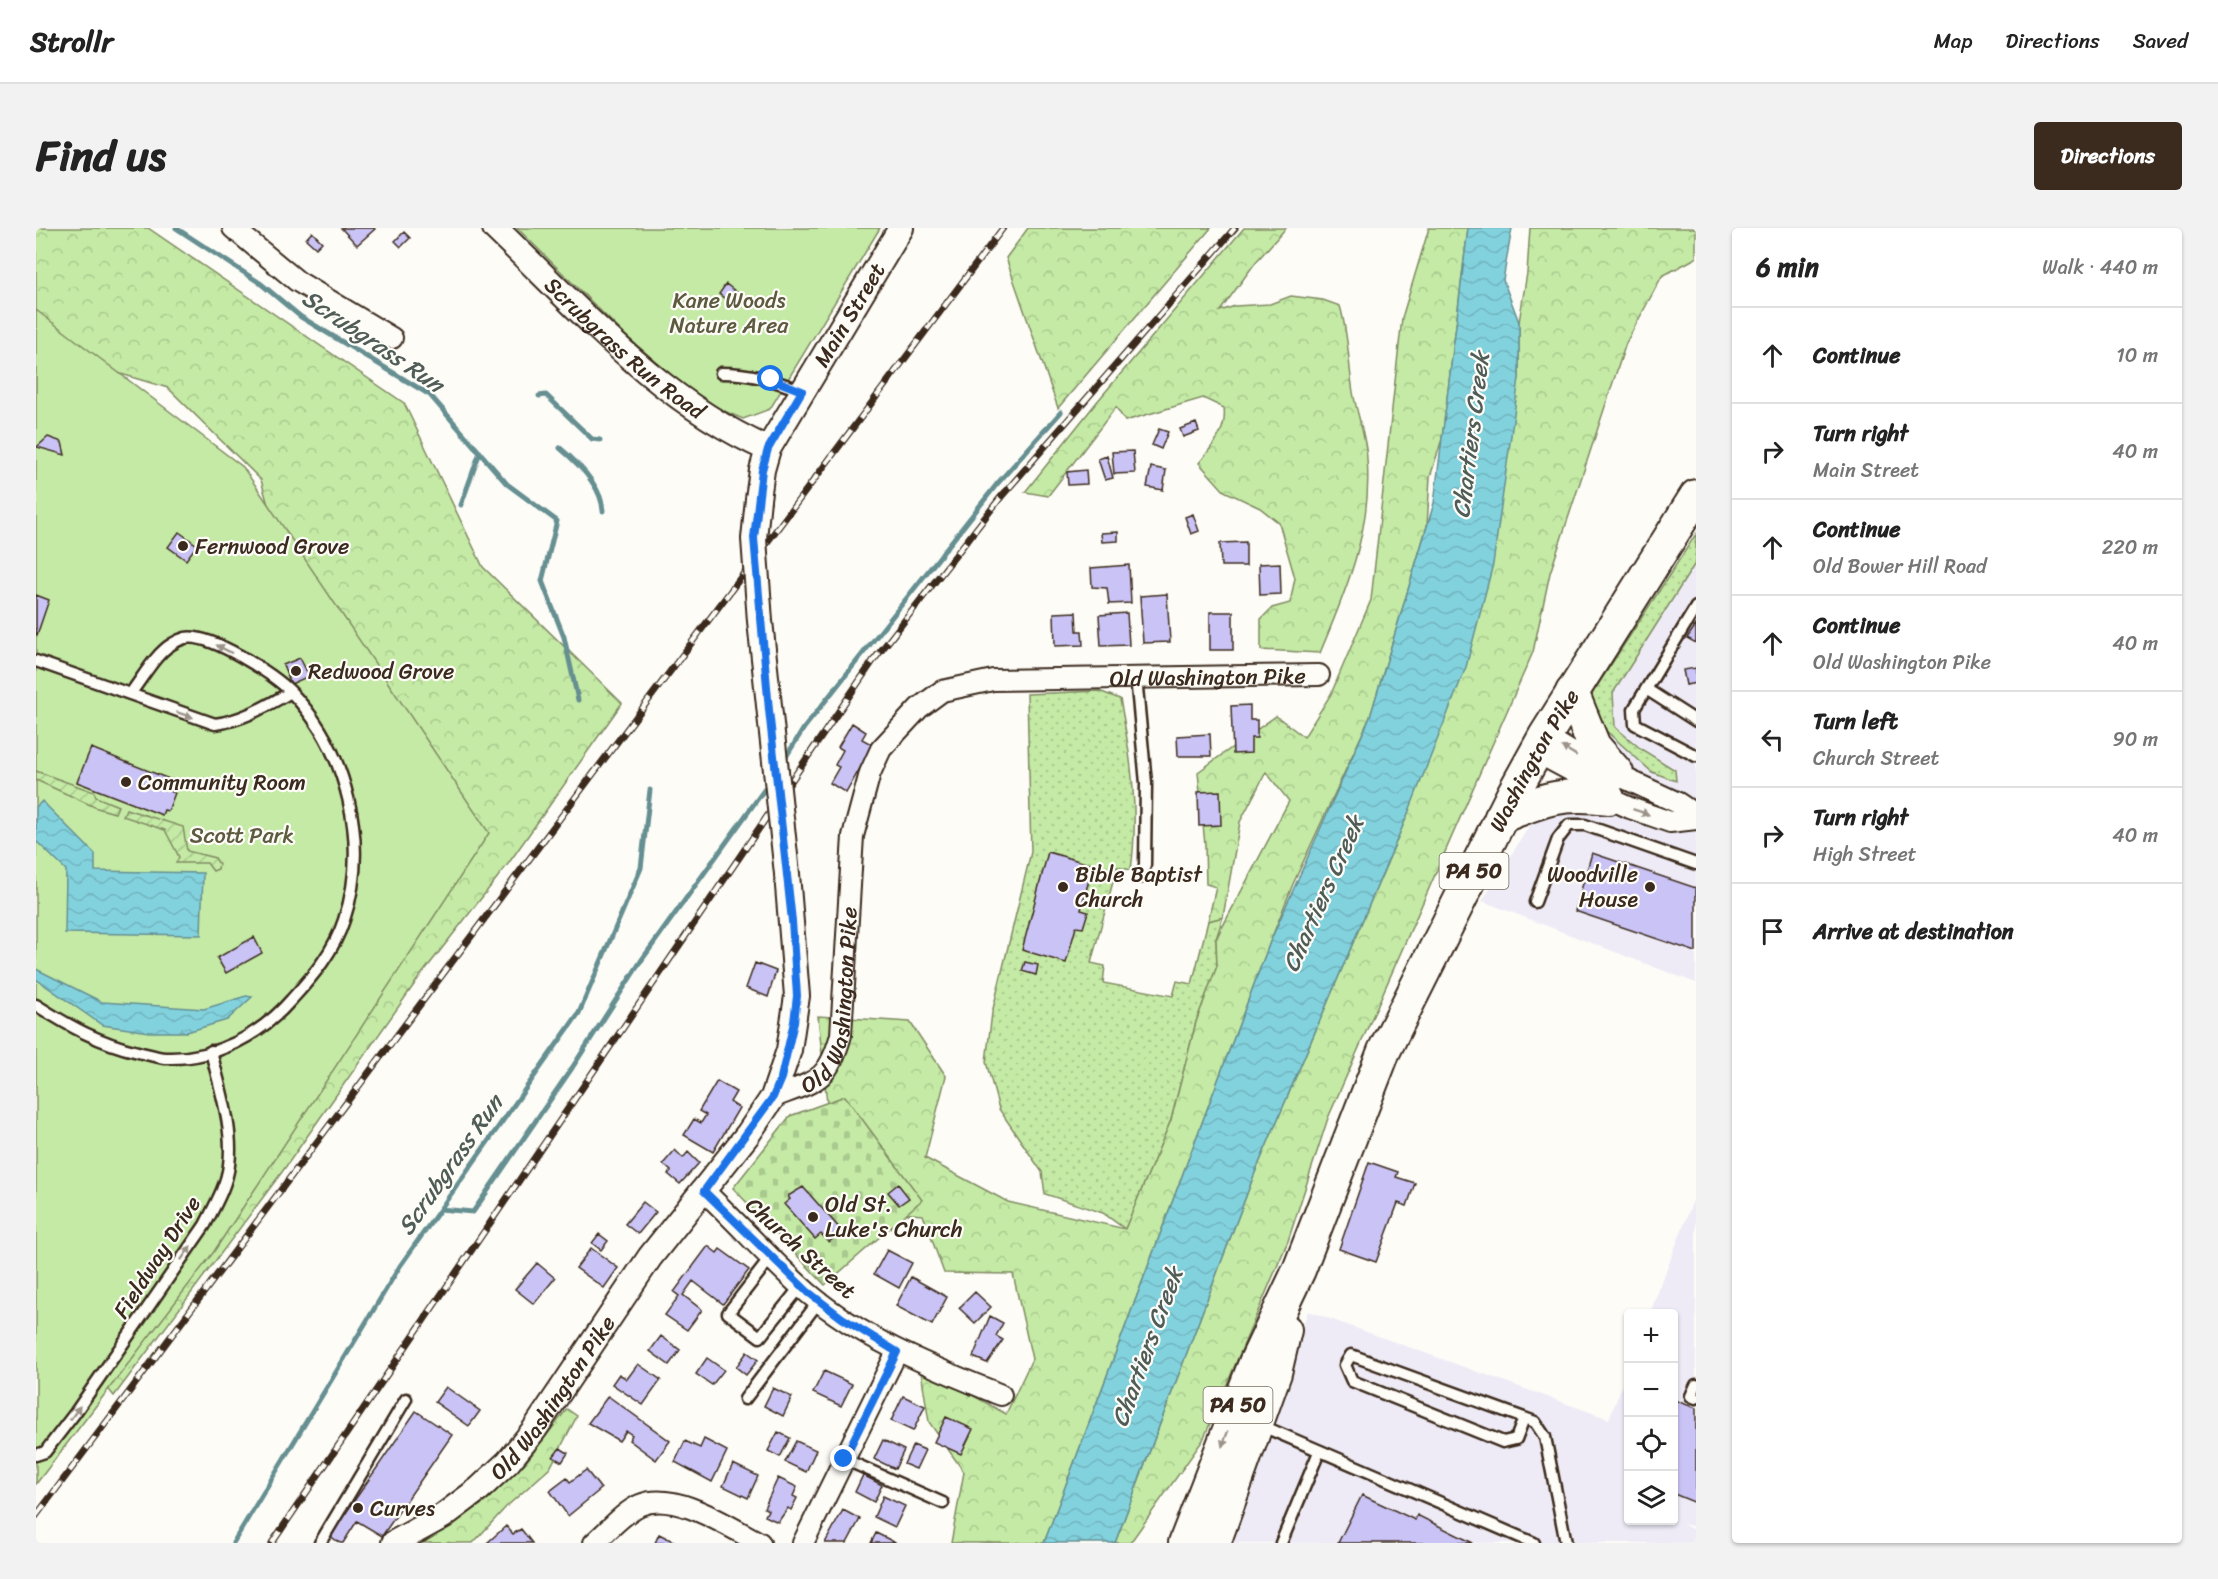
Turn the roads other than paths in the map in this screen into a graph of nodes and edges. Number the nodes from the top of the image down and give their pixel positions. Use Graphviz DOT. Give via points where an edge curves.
graph roads {
  1 [pos="233,228"];
  2 [pos="495,228"];
  3 [pos="901,228"];
  4 [pos="392,338"];
  5 [pos="721,373"];
  6 [pos="802,391"];
  7 [pos="768,449"];
  8 [pos="1696,496"];
  9 [pos="1696,607"];
  10 [pos="36,661"];
  11 [pos="1319,675"];
  12 [pos="1136,677"];
  13 [pos="1646,689"];
  14 [pos="291,692"];
  15 [pos="1572,692"];
  16 [pos="130,694"];
  17 [pos="1696,721"];
  18 [pos="1540,744"];
  19 [pos="1696,756"];
  20 [pos="1612,786"];
  21 [pos="1501,817"];
  22 [pos="1696,817"];
  23 [pos="1696,864"];
  24 [pos="1142,877"];
  25 [pos="1535,902"];
  26 [pos="36,1005"];
  27 [pos="211,1051"];
  28 [pos="773,1097"];
  29 [pos="704,1191"];
  30 [pos="772,1256"];
  31 [pos="1299,1270"];
  32 [pos="801,1286"];
  33 [pos="819,1301"];
  34 [pos="897,1352"];
  35 [pos="1696,1385"];
  36 [pos="1000,1395"];
  37 [pos="1696,1398"];
  38 [pos="406,1399"];
  39 [pos="745,1399"];
  40 [pos="1524,1418"];
  41 [pos="1257,1424"];
  42 [pos="1319,1452"];
  43 [pos="36,1455"];
  44 [pos="844,1459"];
  45 [pos="944,1503"];
  46 [pos="320,1543"];
  47 [pos="394,1543"];
  48 [pos="594,1543"];
  49 [pos="760,1543"];
  50 [pos="803,1543"];
  51 [pos="1185,1543"];
  52 [pos="1214,1543"];
  53 [pos="1281,1543"];
  54 [pos="1534,1543"];
  55 [pos="1566,1543"];
  1 -- 4 [label="street" via="297,281"];
  2 -- 7 [label="street, Scrubgrass Run Road" via="677,397 716,424"];
  3 -- 6 [label="street, Main Street"];
  5 -- 6 [label="lane" via="771,379"];
  6 -- 7 [label="street, Main Street"];
  7 -- 28 [label="street, Main Street, bridge" via="754,538 797,996 789,1050"];
  8 -- 15 [label="main road, Washington Pike / PA 50"];
  9 -- 13 [label="lane"];
  10 -- 16 [label="lane"];
  11 -- 12 [label="street, Old Washington Pike"];
  12 -- 24 [label="lane" via="1146,783"];
  12 -- 28 [label="street, Old Washington Pike" via="993,680 960,685 942,691 919,708 881,749 862,797 853,836 841,1035 834,1059 827,1072 814,1081"];
  13 -- 17 [label="lane"];
  13 -- 19 [label="lane" via="1634,709 1635,724"];
  16 -- 14 [label="lane, one-way" via="215,724 252,715"];
  14 -- 16 [label="lane, one-way" via="244,660 207,641 186,638 166,648"];
  14 -- 27 [label="lane" via="335,755 349,802 354,885 344,922 320,969 278,1015 240,1043"];
  15 -- 18 [label="main road, Washington Pike / PA 50"];
  15 -- 20 [label="main road"];
  20 -- 18 [label="street, one-way" via="1581,758"];
  18 -- 20 [label="street" via="1590,782"];
  18 -- 21 [label="main road, Washington Pike / PA 50"];
  20 -- 21 [label="main road" via="1543,800"];
  20 -- 22 [label="street" via="1678,802"];
  20 -- 22 [label="street, one-way" via="1670,822"];
  21 -- 31 [label="main road, Washington Pike / PA 50" via="1384,1051"];
  23 -- 25 [label="lane" via="1585,825 1569,825 1558,839"];
  26 -- 27 [label="lane" via="107,1044 164,1058"];
  43 -- 27 [label="lane, Fieldway Drive, one-way" via="45,1452 75,1413 205,1225 218,1200 229,1165 228,1125"];
  28 -- 29 [label="street, Old Washington Pike"];
  29 -- 30 [label="street, Church Street"];
  29 -- 47 [label="street, Old Washington Pike" via="650,1257 534,1430 508,1462 479,1490 443,1516"];
  30 -- 32 [label="street, Church Street"];
  30 -- 32 [label="lane" via="728,1313 760,1337"];
  31 -- 41 [label="main road, Washington Pike / PA 50" via="1275,1373"];
  31 -- 51 [label="main road, Washington Pike / PA 50, one-way" via="1255,1363"];
  32 -- 33 [label="street, Church Street"];
  33 -- 34 [label="street, Church Street"];
  33 -- 39 [label="lane"];
  34 -- 36 [label="street, Church Street"];
  34 -- 44 [label="street"];
  35 -- 37 [label="lane" via="1692,1396"];
  38 -- 46 [label="lane"];
  40 -- 40 [label="lane" via="1351,1355 1346,1365 1352,1381 1503,1442 1516,1439"];
  40 -- 55 [label="lane" via="1535,1422 1545,1437"];
  41 -- 42 [label="lane"];
  41 -- 52 [label="main road, Washington Pike / PA 50"];
  42 -- 53 [label="lane"];
  42 -- 54 [label="lane"];
  44 -- 45 [label="lane"];
  44 -- 50 [label="street"];
  48 -- 49 [label="street" via="639,1506 653,1501 672,1502"];
}
